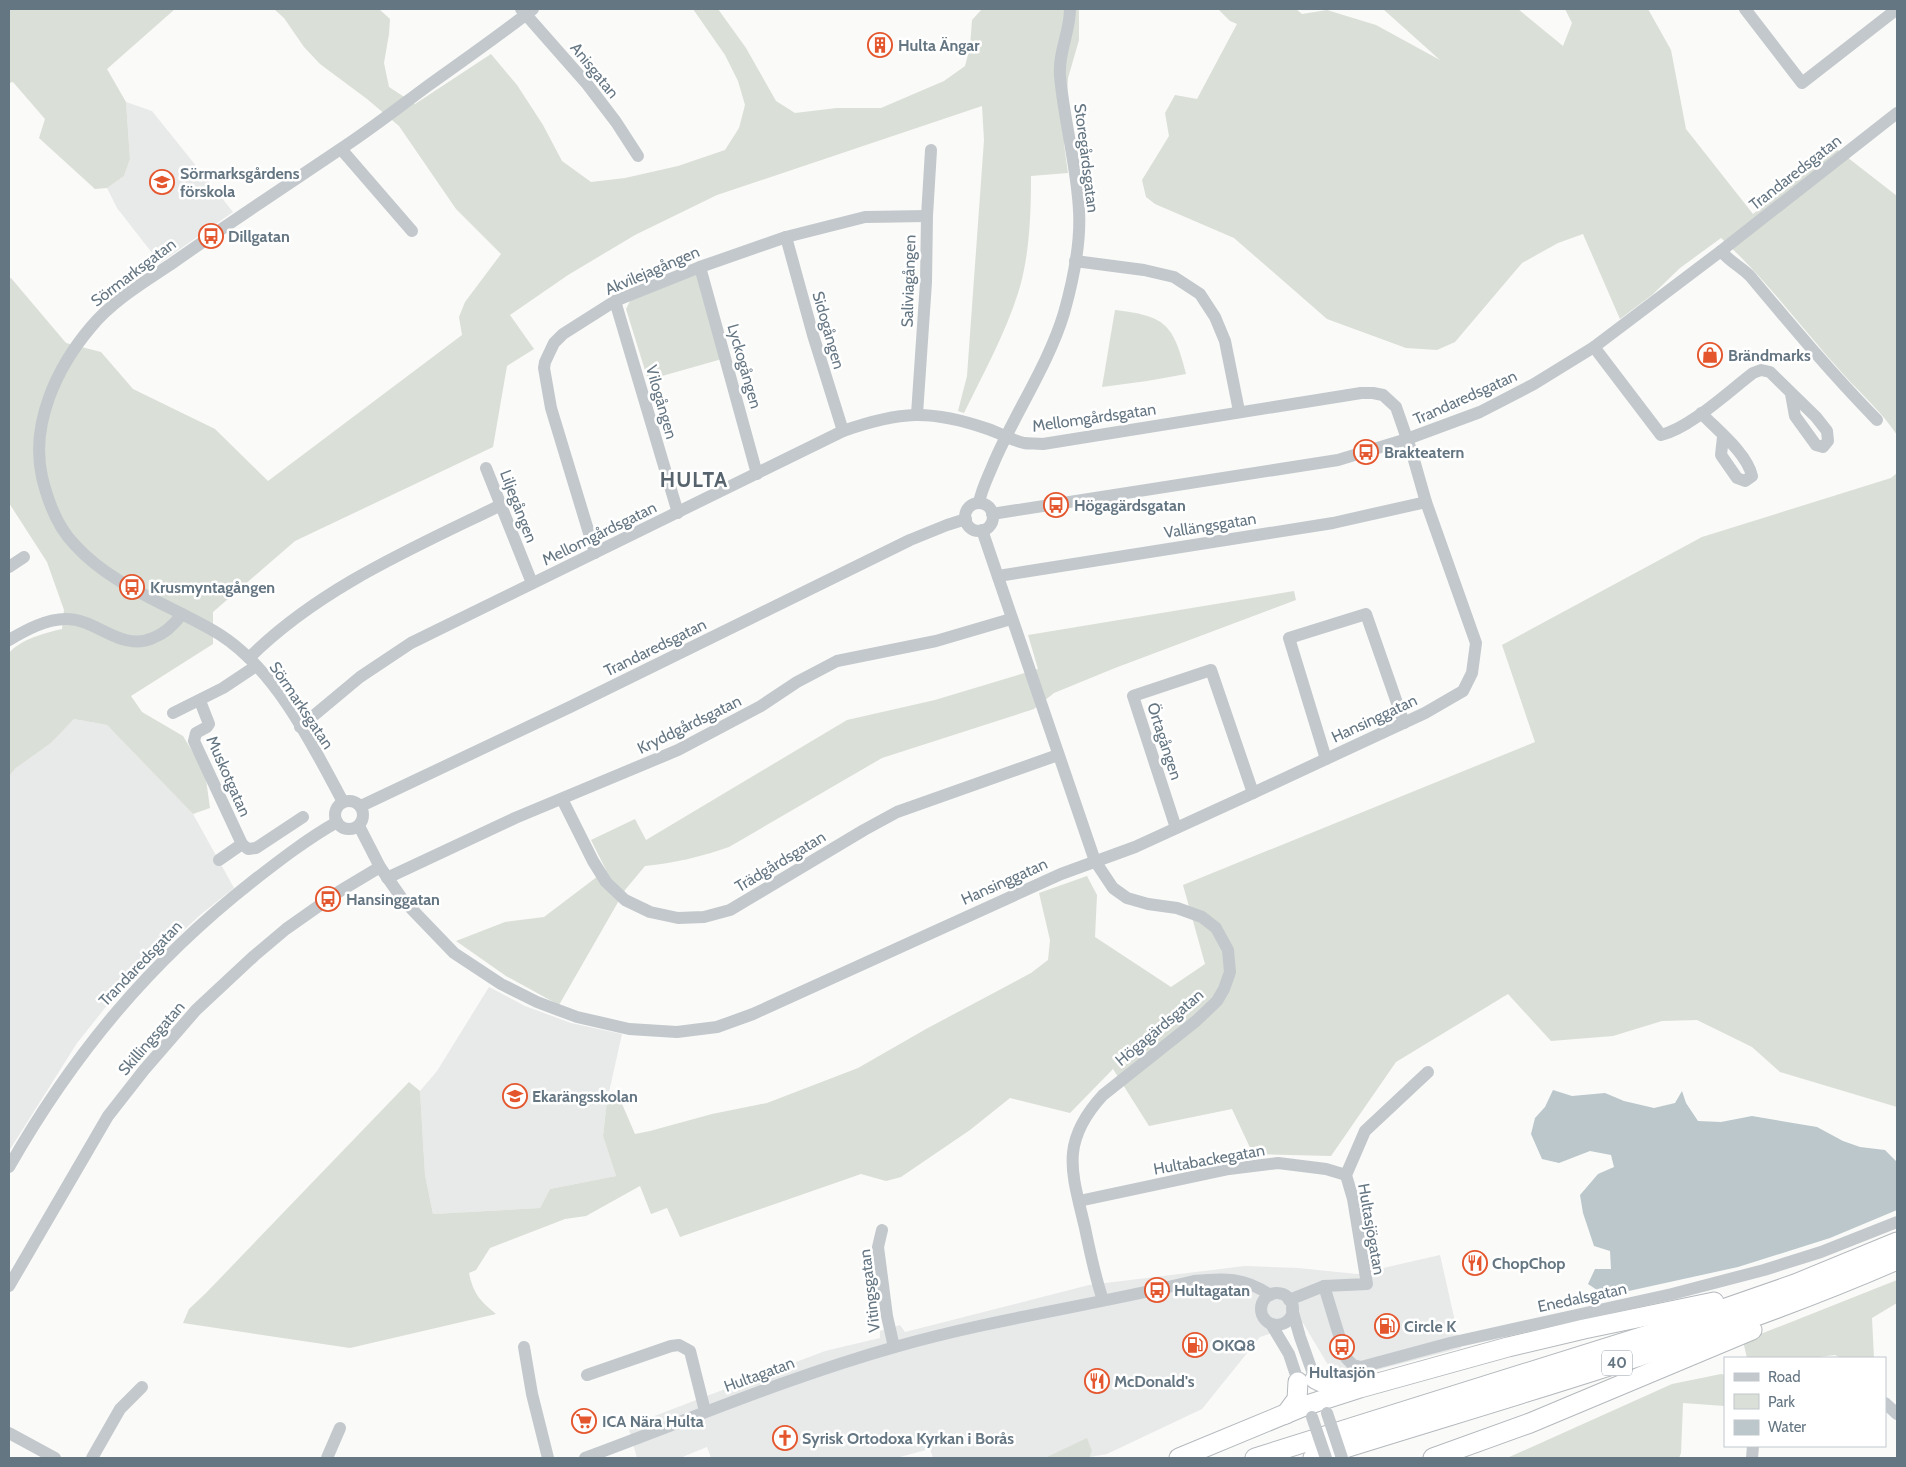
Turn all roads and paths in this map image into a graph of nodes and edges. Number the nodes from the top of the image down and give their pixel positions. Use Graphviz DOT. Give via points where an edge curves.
graph roads {
  1 [pos="1070,9"];
  2 [pos="1897,9"];
  3 [pos="527,10"];
  4 [pos="1750,10"];
  5 [pos="1897,113"];
  6 [pos="341,149"];
  7 [pos="931,150"];
  8 [pos="638,156"];
  9 [pos="927,216"];
  10 [pos="412,230"];
  11 [pos="786,237"];
  12 [pos="1721,251"];
  13 [pos="1074,261"];
  14 [pos="700,266"];
  15 [pos="615,301"];
  16 [pos="1594,347"];
  17 [pos="1791,394"];
  18 [pos="1239,411"];
  19 [pos="1701,413"];
  20 [pos="918,414"];
  21 [pos="1877,420"];
  22 [pos="843,431"];
  23 [pos="1006,436"];
  24 [pos="1723,436"];
  25 [pos="1407,439"];
  26 [pos="486,468"];
  27 [pos="757,474"];
  28 [pos="1426,502"];
  29 [pos="979,503"];
  30 [pos="501,505"];
  31 [pos="678,513"];
  32 [pos="992,514"];
  33 [pos="966,520"];
  34 [pos="982,530"];
  35 [pos="595,553"];
  36 [pos="24,557"];
  37 [pos="9,567"];
  38 [pos="998,576"];
  39 [pos="532,583"];
  40 [pos="182,614"];
  41 [pos="1011,619"];
  42 [pos="9,640"];
  43 [pos="252,662"];
  44 [pos="200,701"];
  45 [pos="173,713"];
  46 [pos="1404,723"];
  47 [pos="300,727"];
  48 [pos="1058,755"];
  49 [pos="1326,759"];
  50 [pos="1253,794"];
  51 [pos="562,799"];
  52 [pos="343,802"];
  53 [pos="361,806"];
  54 [pos="303,817"];
  55 [pos="337,822"];
  56 [pos="359,826"];
  57 [pos="1176,828"];
  58 [pos="242,844"];
  59 [pos="219,860"];
  60 [pos="1095,861"];
  61 [pos="384,873"];
  62 [pos="1428,1072"];
  63 [pos="9,1167"];
  64 [pos="1346,1175"];
  65 [pos="1079,1201"];
  66 [pos="1897,1222"];
  67 [pos="882,1230"];
  68 [pos="1897,1242"];
  69 [pos="1897,1260"];
  70 [pos="1872,1271"];
  71 [pos="1796,1284"];
  72 [pos="9,1286"];
  73 [pos="1324,1286"];
  74 [pos="1270,1295"];
  75 [pos="1103,1300"];
  76 [pos="1291,1304"];
  77 [pos="1271,1324"];
  78 [pos="524,1347"];
  79 [pos="894,1347"];
  80 [pos="587,1375"];
  81 [pos="1307,1380"];
  82 [pos="142,1387"];
  83 [pos="1360,1388"];
  84 [pos="1886,1404"];
  85 [pos="1317,1409"];
  86 [pos="705,1411"];
  87 [pos="1286,1414"];
  88 [pos="1897,1414"];
  89 [pos="340,1428"];
  90 [pos="9,1433"];
  91 [pos="55,1458"];
  92 [pos="92,1458"];
  93 [pos="327,1458"];
  94 [pos="548,1458"];
  95 [pos="585,1458"];
  96 [pos="1179,1458"];
  97 [pos="1255,1458"];
  98 [pos="1313,1458"];
  99 [pos="1326,1458"];
  100 [pos="1342,1458"];
  101 [pos="1433,1458"];
  1 -- 13 [label="street, Storegårdsgatan" via="1060,75 1079,213"];
  2 -- 4 [label="street" via="1802,83"];
  3 -- 6 [label="street, Sörmarksgatan"];
  3 -- 8 [label="street, Anisgatan" via="616,122"];
  5 -- 12 [label="street, Trandaredsgatan"];
  6 -- 10 [label="street"];
  6 -- 40 [label="street, Sörmarksgatan" via="206,239 111,308 92,325 73,350 44,408 39,453 45,491 55,517 73,544 100,569"];
  7 -- 9 [label="street, Saliviagången"];
  9 -- 11 [label="street, Akvilejagången" via="865,217"];
  9 -- 20 [label="street, Saliviagången"];
  11 -- 14 [label="street, Akvilejagången"];
  11 -- 22 [label="street, Sidogången"];
  12 -- 16 [label="street, Trandaredsgatan"];
  12 -- 21 [label="street" via="1746,272 1785,320"];
  13 -- 18 [label="street" via="1174,277 1200,294 1215,317 1224,341"];
  13 -- 23 [label="street, Storegårdsgatan" via="1068,297 1056,333"];
  14 -- 15 [label="street, Akvilejagången"];
  14 -- 27 [label="street, Lyckogången"];
  15 -- 31 [label="street, Vilogången"];
  15 -- 35 [label="street, Akvilejagången" via="563,334 554,343 545,362 551,408"];
  16 -- 19 [label="street" via="1661,435 1670,433"];
  16 -- 25 [label="street, Trandaredsgatan" via="1497,404"];
  17 -- 19 [label="street" via="1770,372 1761,370"];
  18 -- 23 [label="street, Mellomgårdsgatan" via="1043,444 1023,443"];
  18 -- 25 [label="street, Mellomgårdsgatan" via="1373,393 1383,395 1396,407"];
  19 -- 24 [label="street"];
  20 -- 22 [label="street, Mellomgårdsgatan" via="891,417"];
  20 -- 23 [label="street, Mellomgårdsgatan" via="954,418"];
  22 -- 27 [label="street, Mellomgårdsgatan"];
  23 -- 29 [label="street, Storegårdsgatan"];
  25 -- 28 [label="street, Hansinggatan"];
  25 -- 32 [label="street, Trandaredsgatan" via="1322,463"];
  26 -- 30 [label="street, Liljegången"];
  27 -- 31 [label="street, Mellomgårdsgatan"];
  28 -- 38 [label="street, Vallängsgatan" via="1333,523"];
  28 -- 46 [label="street, Hansinggatan" via="1476,643 1475,663 1463,692"];
  29 -- 32 [label="street" via="988,506"];
  29 -- 33 [label="street" via="968,508"];
  30 -- 39 [label="street, Liljegången"];
  30 -- 43 [label="street" via="322,598"];
  31 -- 35 [label="street, Mellomgårdsgatan"];
  32 -- 34 [label="street" via="990,524"];
  33 -- 34 [label="street" via="972,528"];
  33 -- 53 [label="street, Trandaredsgatan" via="910,540"];
  34 -- 38 [label="street, Högagärdsgatan"];
  35 -- 39 [label="street, Mellomgårdsgatan"];
  36 -- 37 [label="street"];
  38 -- 41 [label="street, Högagärdsgatan"];
  39 -- 47 [label="street, Mellomgårdsgatan" via="411,643 360,677"];
  40 -- 42 [label="street" via="162,634 144,642 130,642 66,619 30,628"];
  40 -- 43 [label="street, Sörmarksgatan" via="221,636"];
  41 -- 48 [label="street, Högagärdsgatan"];
  41 -- 51 [label="street, Kryddgårdsgatan" via="936,641 837,662 678,750"];
  43 -- 44 [label="street" via="223,688"];
  43 -- 47 [label="street, Sörmarksgatan" via="276,690"];
  44 -- 45 [label="street"];
  44 -- 58 [label="street, Muskotgatan" via="209,724 196,732 194,741"];
  46 -- 49 [label="street, Hansinggatan"];
  46 -- 49 [label="street" via="1366,614 1289,638"];
  47 -- 52 [label="street, Sörmarksgatan"];
  48 -- 51 [label="street, Trädgårdsgatan" via="897,812 730,910 704,917 678,918 650,912 625,900 606,882 592,861"];
  48 -- 60 [label="street, Högagärdsgatan"];
  49 -- 50 [label="street, Hansinggatan"];
  50 -- 57 [label="street, Hansinggatan"];
  50 -- 57 [label="street, Örtagången" via="1211,670 1133,696"];
  51 -- 61 [label="street, Kryddgårdsgatan"];
  52 -- 53 [label="street" via="353,801"];
  52 -- 55 [label="street" via="336,811"];
  53 -- 56 [label="street" via="364,816"];
  54 -- 58 [label="street" via="256,848 248,849"];
  55 -- 56 [label="street" via="347,829"];
  55 -- 63 [label="street, Trandaredsgatan" via="275,864 214,912 170,953 102,1026 39,1115"];
  56 -- 61 [label="street, Hansinggatan"];
  57 -- 60 [label="street, Hansinggatan"];
  58 -- 59 [label="street"];
  60 -- 61 [label="street, Hansinggatan" via="753,1014 717,1027 677,1032 630,1029 577,1017 502,984 454,953 403,900"];
  60 -- 65 [label="street, Högagärdsgatan" via="1113,888 1128,898 1176,908 1209,922 1228,950 1230,972 1216,1001 1196,1021 1091,1108 1073,1148 1074,1184"];
  61 -- 72 [label="street, Skillingsgatan" via="340,891 292,925 196,1010 108,1116"];
  62 -- 64 [label="street, Hultasjögatan" via="1364,1131"];
  64 -- 65 [label="street, Hultabackegatan" via="1326,1168 1278,1163"];
  64 -- 73 [label="street, Hultasjögatan" via="1367,1284"];
  65 -- 75 [label="street, Högagärdsgatan"];
  66 -- 73 [label="street, Enedalsgatan" via="1822,1252 1764,1270 1672,1294 1450,1343 1361,1367 1346,1358"];
  67 -- 79 [label="street, Vitingsgatan" via="878,1247"];
  68 -- 71 [label="highway, 40"];
  69 -- 70 [label="highway, 40"];
  70 -- 98 [label="highway, 40" via="1646,1354"];
  70 -- 101 [label="highway" via="1802,1309 1530,1424"];
  71 -- 83 [label="highway" via="1508,1347"];
  71 -- 97 [label="highway, 40" via="1657,1332"];
  73 -- 76 [label="street, Hultasjögatan"];
  74 -- 75 [label="street, Hultagatan" via="1251,1284 1219,1278"];
  74 -- 76 [label="street, Hultagatan" via="1280,1294"];
  74 -- 77 [label="street" via="1261,1308 1262,1316"];
  75 -- 79 [label="street, Hultagatan"];
  76 -- 77 [label="street" via="1292,1314 1286,1322"];
  76 -- 81 [label="street"];
  77 -- 81 [label="street"];
  78 -- 94 [label="street"];
  79 -- 86 [label="street, Hultagatan"];
  80 -- 86 [label="street" via="671,1346 685,1347 690,1351"];
  81 -- 83 [label="highway"];
  81 -- 85 [label="street"];
  81 -- 87 [label="highway"];
  82 -- 92 [label="street" via="120,1409"];
  83 -- 85 [label="highway"];
  84 -- 88 [label="street"];
  85 -- 87 [label="highway"];
  85 -- 99 [label="street, bridge"];
  85 -- 100 [label="street, bridge"];
  86 -- 95 [label="street, Hultagatan"];
  87 -- 96 [label="highway"];
  89 -- 93 [label="street"];
  90 -- 91 [label="street"];
}
